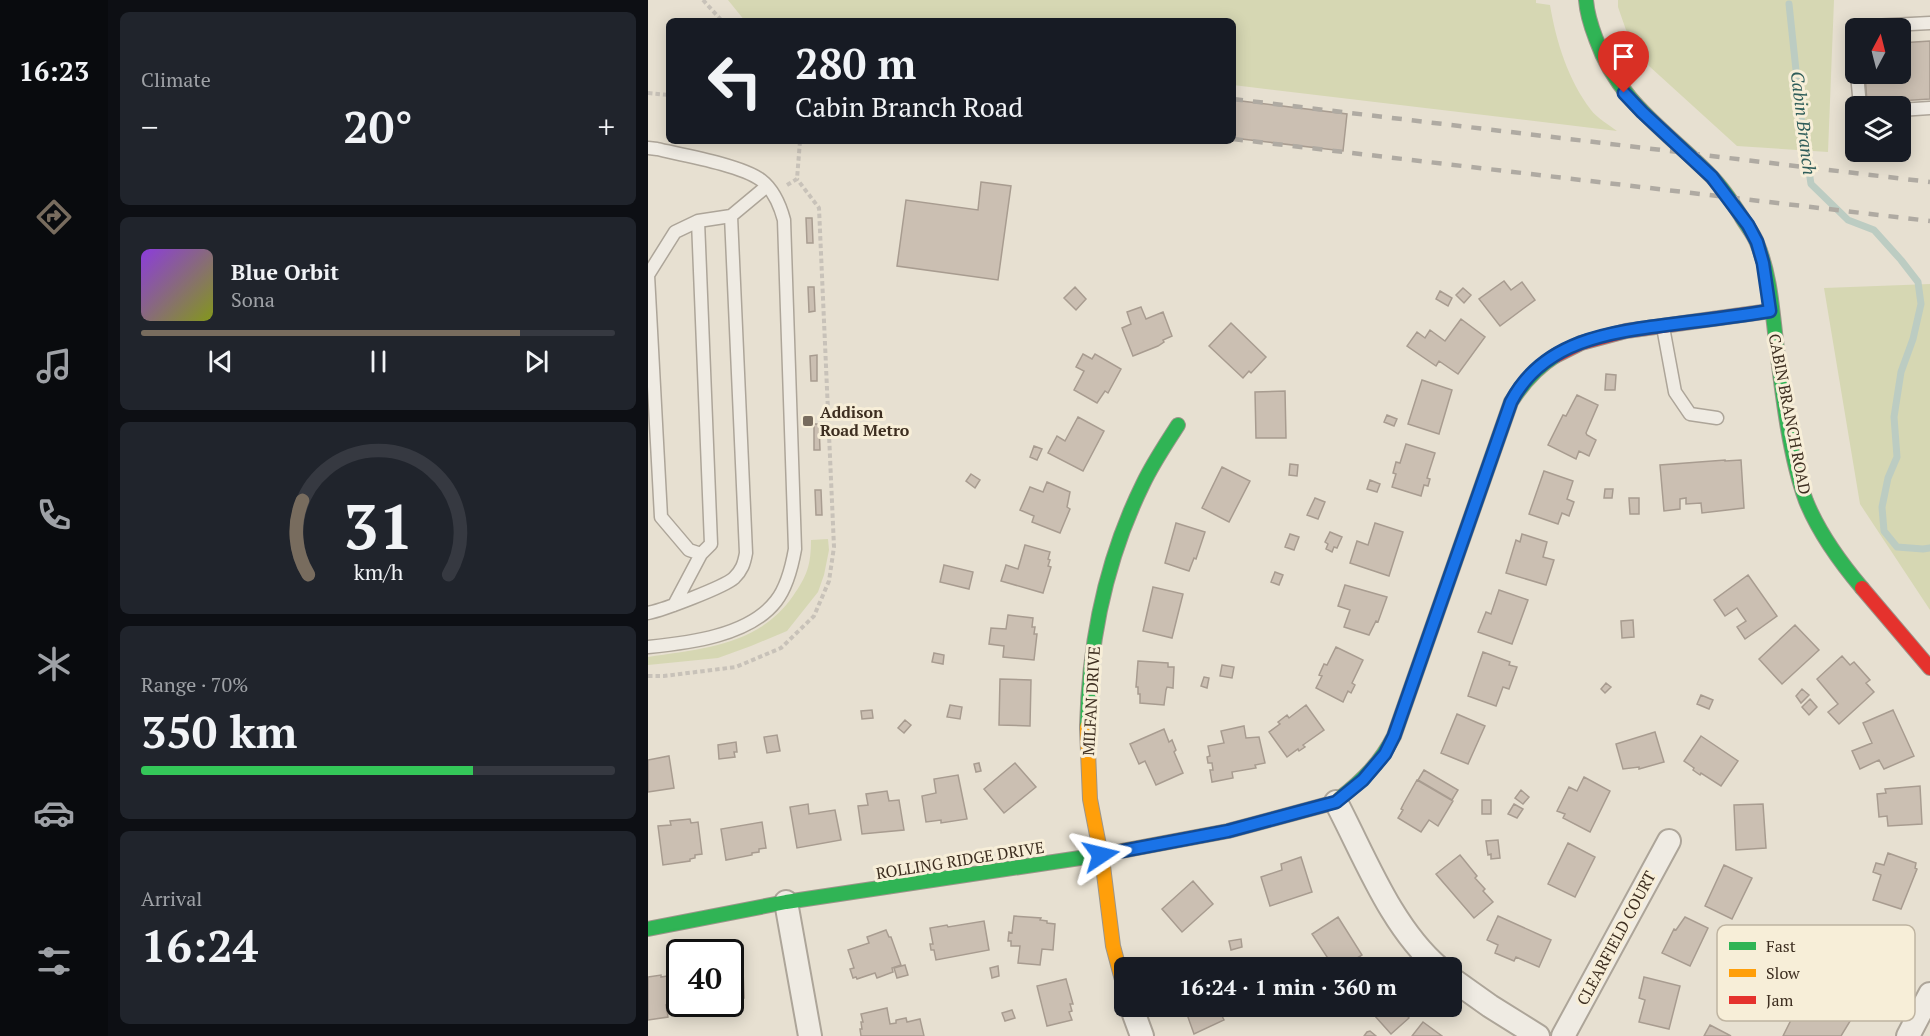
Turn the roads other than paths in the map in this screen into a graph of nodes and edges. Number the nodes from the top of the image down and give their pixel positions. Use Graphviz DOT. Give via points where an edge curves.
graph roads {
  1 [pos="1586,0"];
  2 [pos="1930,23"];
  3 [pos="1911,24"];
  4 [pos="1930,108"];
  5 [pos="1911,109"];
  6 [pos="648,148"];
  7 [pos="767,186"];
  8 [pos="731,216"];
  9 [pos="698,221"];
  10 [pos="648,275"];
  11 [pos="1770,311"];
  12 [pos="1663,325"];
  13 [pos="1717,418"];
  14 [pos="1178,425"];
  15 [pos="701,554"];
  16 [pos="674,605"];
  17 [pos="648,613"];
  18 [pos="648,647"];
  19 [pos="1930,668"];
  20 [pos="1336,802"];
  21 [pos="1669,841"];
  22 [pos="1101,855"];
  23 [pos="786,903"];
  24 [pos="648,929"];
  25 [pos="1117,957"];
  26 [pos="1429,957"];
  27 [pos="1462,986"];
  28 [pos="1930,994"];
  29 [pos="1135,1017"];
  30 [pos="810,1036"];
  31 [pos="1142,1036"];
  32 [pos="1538,1036"];
  33 [pos="1563,1036"];
  34 [pos="1908,1036"];
  1 -- 11 [label="street, CABIN BRANCH ROAD" via="1599,48 1624,93 1712,177 1748,225 1763,263"];
  2 -- 3 [label="lane"];
  4 -- 5 [label="lane"];
  6 -- 7 [label="lane" via="745,172"];
  7 -- 8 [label="lane"];
  7 -- 18 [label="lane" via="780,205 784,220 793,559 776,601 748,623 689,643"];
  8 -- 9 [label="lane"];
  8 -- 16 [label="lane" via="746,554 744,566 732,580"];
  9 -- 10 [label="lane" via="675,232"];
  9 -- 15 [label="lane" via="711,544"];
  10 -- 15 [label="lane" via="661,517 689,550"];
  11 -- 12 [label="street, ROLLING RIDGE DRIVE"];
  11 -- 19 [label="street, CABIN BRANCH ROAD" via="1806,500 1840,562"];
  12 -- 13 [label="lane" via="1675,392 1690,414"];
  12 -- 20 [label="street, ROLLING RIDGE DRIVE" via="1584,340 1552,358 1519,386 1394,736 1385,754 1363,780"];
  14 -- 22 [label="street, MILFAN DRIVE" via="1140,489 1117,544 1094,632 1088,697 1088,777"];
  15 -- 16 [label="lane"];
  16 -- 17 [label="lane"];
  20 -- 22 [label="street, ROLLING RIDGE DRIVE" via="1228,831"];
  20 -- 26 [label="street" via="1395,915"];
  21 -- 33 [label="street, CLEARFIELD COURT"];
  22 -- 23 [label="street, ROLLING RIDGE DRIVE"];
  22 -- 25 [label="street, MILFAN DRIVE"];
  23 -- 24 [label="street, ROLLING RIDGE DRIVE"];
  23 -- 30 [label="street"];
  27 -- 32 [label="street"];
  28 -- 34 [label="street"];
  29 -- 31 [label="street"];
}
